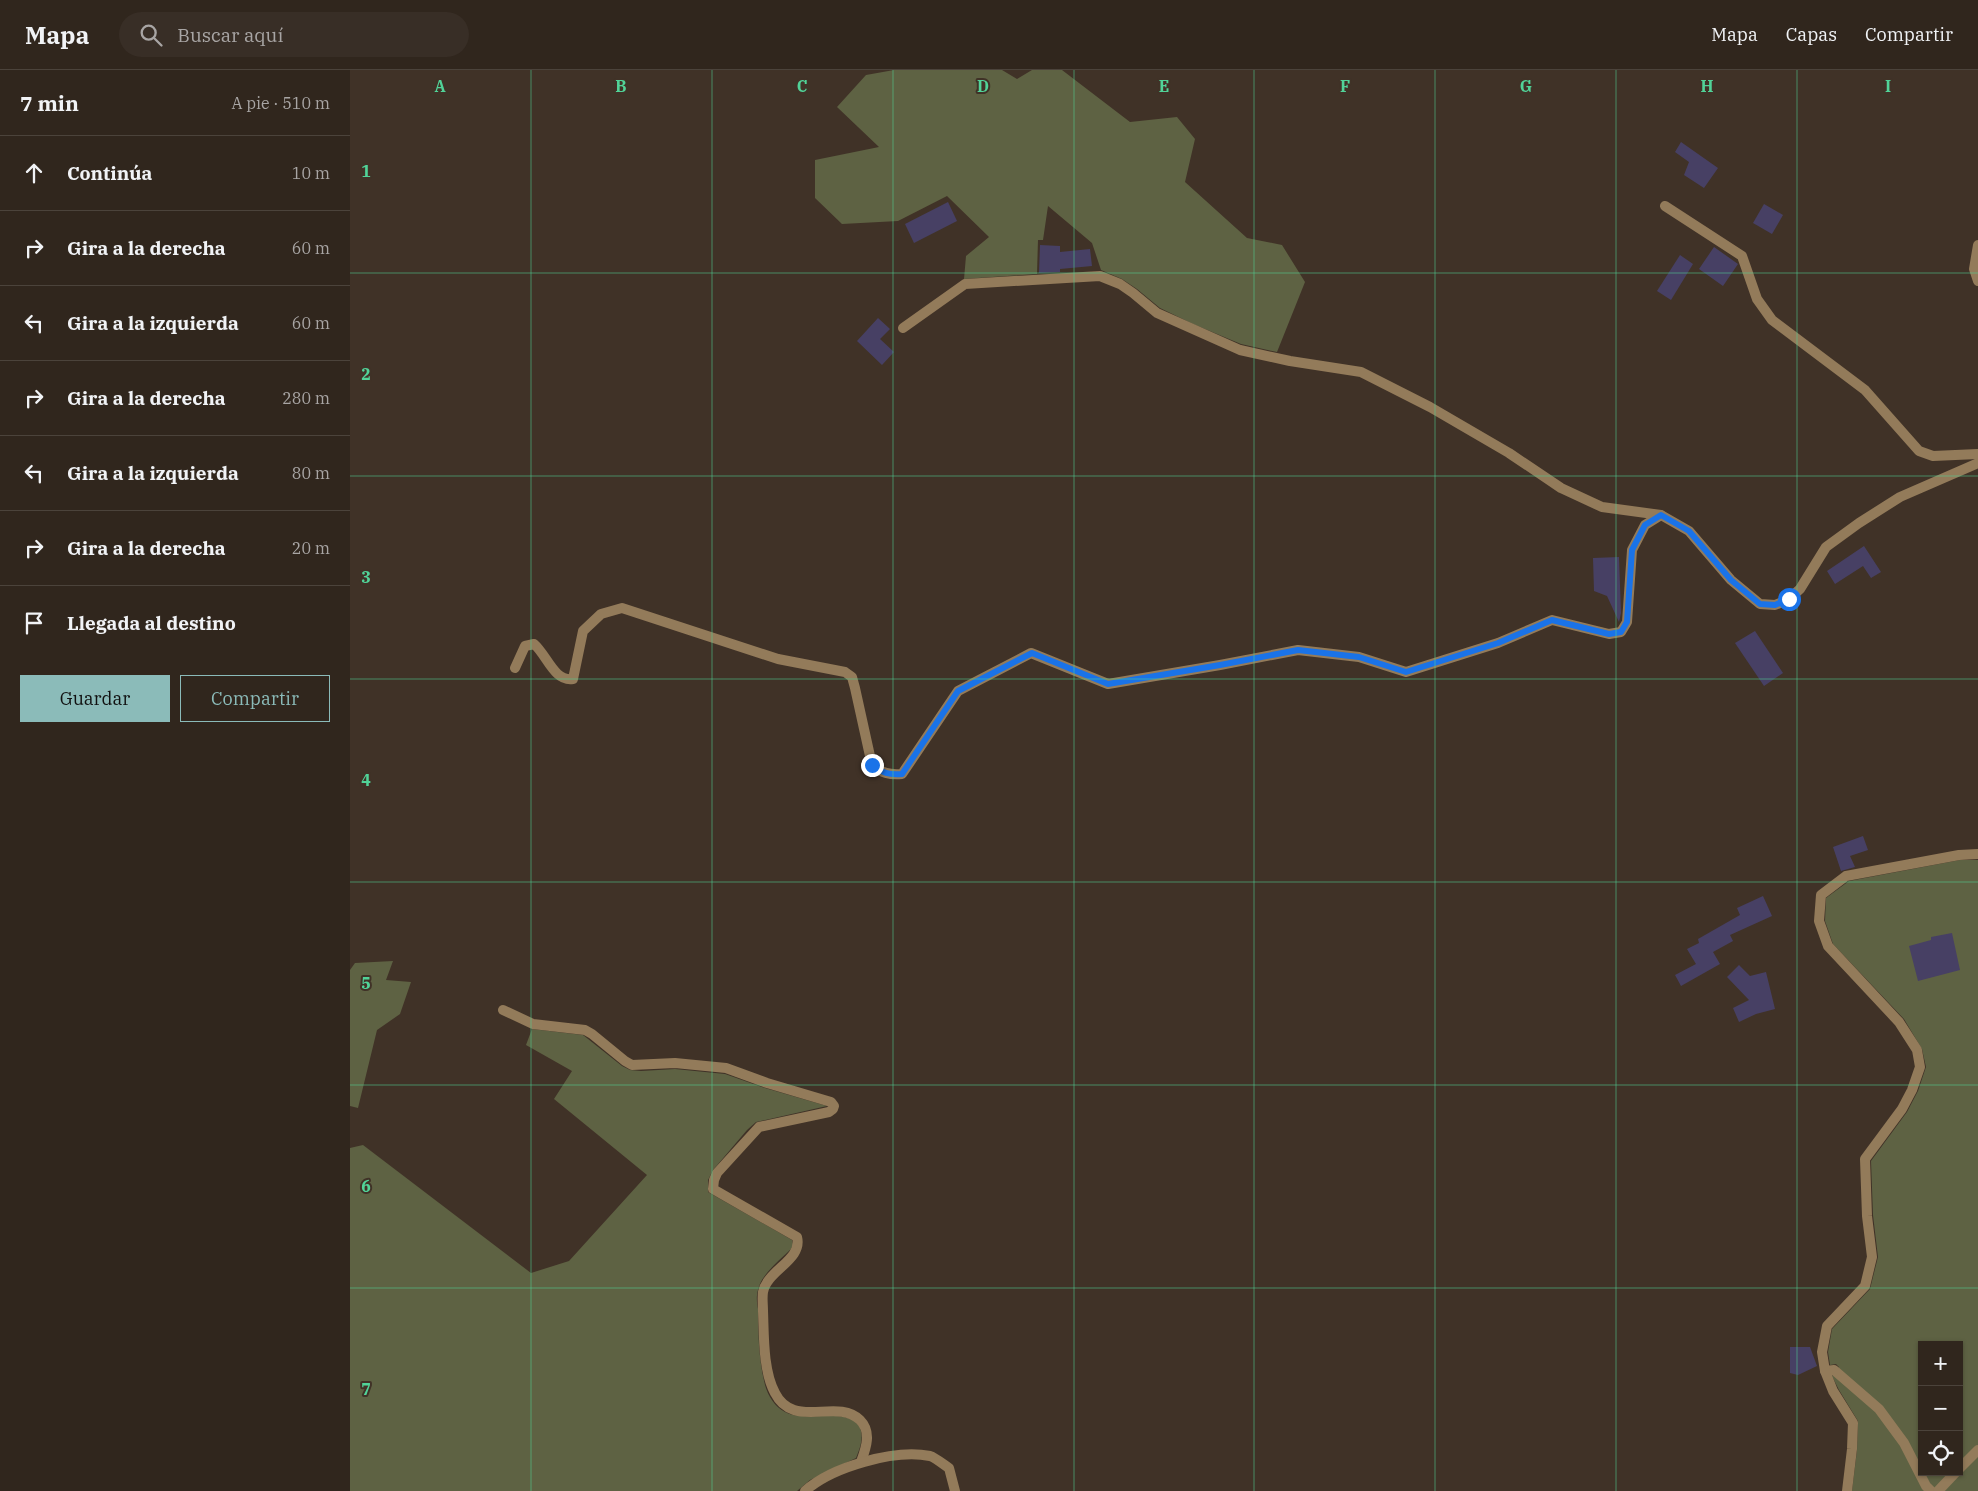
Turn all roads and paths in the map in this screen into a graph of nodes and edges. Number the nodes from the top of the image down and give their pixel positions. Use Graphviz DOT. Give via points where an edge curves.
graph roads {
  1 [pos="1665,206"];
  2 [pos="1978,245"];
  3 [pos="1978,281"];
  4 [pos="903,328"];
  5 [pos="1978,454"];
  6 [pos="1978,463"];
  7 [pos="1661,515"];
  8 [pos="515,668"];
  9 [pos="1978,854"];
  10 [pos="503,1010"];
  11 [pos="1824,1371"];
  12 [pos="1978,1450"];
  13 [pos="861,1462"];
  14 [pos="1963,1465"];
  15 [pos="1952,1476"];
  16 [pos="805,1491"];
  17 [pos="955,1491"];
  18 [pos="1847,1491"];
  19 [pos="1931,1491"];
  20 [pos="1938,1491"];
  1 -- 5 [label="street" via="1742,256 1757,299 1772,320 1865,390 1919,451 1933,456"];
  2 -- 3 [label="street" via="1974,269"];
  4 -- 7 [label="street" via="965,284 1100,276 1120,284 1157,313 1240,350 1360,372 1430,407 1562,488 1602,507"];
  6 -- 7 [label="street" via="1900,497 1859,523 1826,547 1800,589 1775,605 1760,604 1731,580 1689,531"];
  7 -- 8 [label="street" via="1645,525 1632,550 1627,622 1621,632 1609,634 1552,620 1498,643 1406,672 1359,657 1298,650 1108,684 1032,653 958,691 902,774 881,772 872,765 852,677 845,672 778,659 622,608 601,614 583,631 573,679 559,677 534,644 525,646"];
  9 -- 11 [label="street" via="1846,876 1820,895 1819,921 1828,946 1899,1022 1917,1050 1920,1067 1902,1109 1865,1159 1872,1256 1865,1286 1826,1326 1822,1352"];
  10 -- 13 [label="street" via="534,1024 584,1030 632,1064 675,1063 726,1068 831,1102 834,1106 829,1112 759,1127 718,1173 713,1189 797,1237 799,1245 796,1252 769,1279 763,1292 764,1340 771,1385 778,1399 796,1411 842,1412 856,1416 865,1425 868,1438"];
  11 -- 18 [label="street" via="1852,1423"];
  11 -- 19 [label="street" via="1834,1370 1879,1409 1904,1443"];
  12 -- 14 [label="street"];
  13 -- 16 [label="street" via="812,1484"];
  13 -- 17 [label="street" via="895,1455 931,1456 950,1468"];
  15 -- 20 [label="street"];
}
